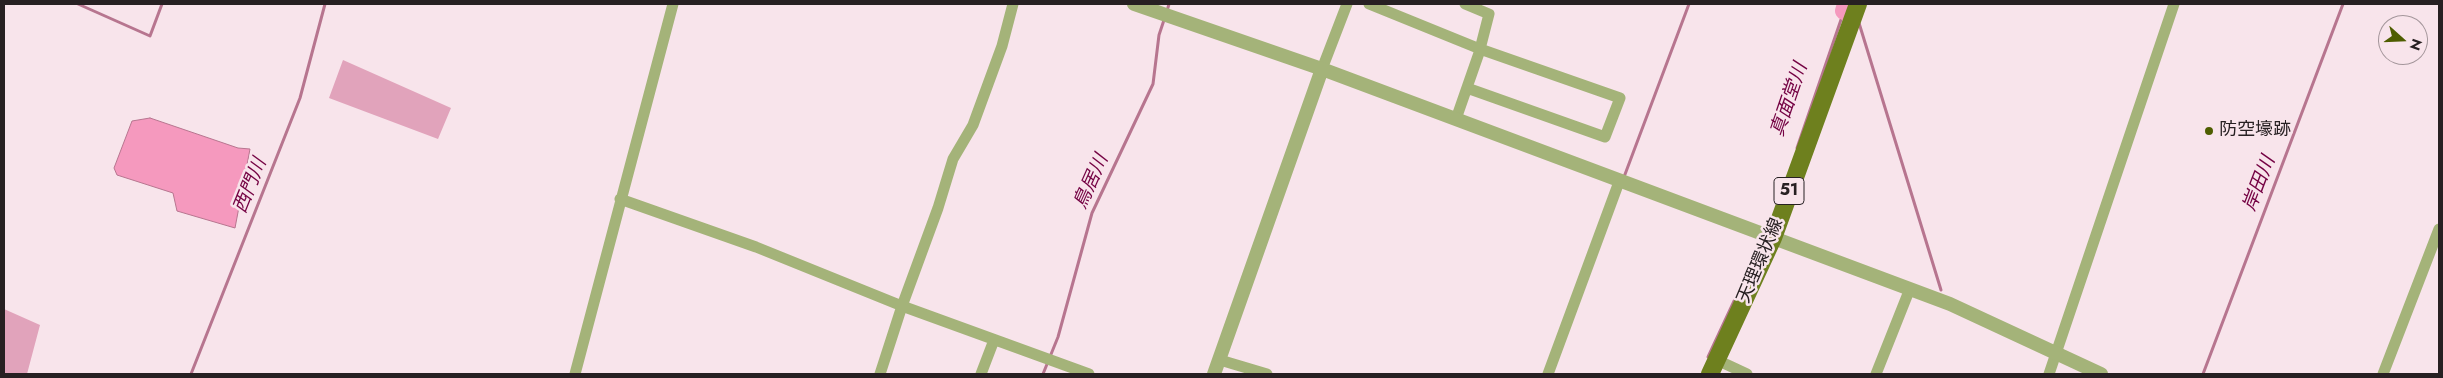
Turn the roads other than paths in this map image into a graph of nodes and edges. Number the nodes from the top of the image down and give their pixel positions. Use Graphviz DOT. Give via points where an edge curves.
graph roads {
  1 [pos="673,4"];
  2 [pos="1013,4"];
  3 [pos="1134,4"];
  4 [pos="1347,4"];
  5 [pos="1369,4"];
  6 [pos="1465,4"];
  7 [pos="1858,4"];
  8 [pos="2174,4"];
  9 [pos="1480,49"];
  10 [pos="1322,69"];
  11 [pos="1467,88"];
  12 [pos="1456,119"];
  13 [pos="1619,182"];
  14 [pos="620,199"];
  15 [pos="2439,229"];
  16 [pos="1773,238"];
  17 [pos="1909,290"];
  18 [pos="902,306"];
  19 [pos="994,340"];
  20 [pos="2055,352"];
  21 [pos="1220,360"];
  22 [pos="1713,367"];
  23 [pos="1069,371"];
  24 [pos="575,374"];
  25 [pos="880,374"];
  26 [pos="981,374"];
  27 [pos="1089,374"];
  28 [pos="1214,374"];
  29 [pos="1267,374"];
  30 [pos="1548,374"];
  31 [pos="1747,374"];
  32 [pos="1876,374"];
  33 [pos="2048,374"];
  34 [pos="2101,374"];
  35 [pos="2383,374"];
  1 -- 14 [label="street"];
  2 -- 18 [label="street" via="1002,46 973,125 952,159 938,208"];
  3 -- 10 [label="street"];
  4 -- 10 [label="street"];
  5 -- 9 [label="street"];
  6 -- 9 [label="street" via="1489,14"];
  7 -- 16 [label="main road, 天理環状線 / 51"];
  8 -- 20 [label="street"];
  9 -- 11 [label="street"];
  9 -- 11 [label="street" via="1620,98 1605,137"];
  10 -- 12 [label="street"];
  10 -- 21 [label="street"];
  11 -- 12 [label="street"];
  12 -- 13 [label="street"];
  13 -- 16 [label="street"];
  13 -- 30 [label="street"];
  14 -- 18 [label="street" via="756,247"];
  14 -- 24 [label="street"];
  15 -- 35 [label="street"];
  16 -- 17 [label="street"];
  16 -- 22 [label="main road, 天理環状線 / 51"];
  17 -- 20 [label="street" via="1950,304"];
  17 -- 32 [label="street"];
  18 -- 19 [label="street"];
  18 -- 25 [label="street"];
  19 -- 23 [label="street"];
  19 -- 26 [label="street"];
  20 -- 33 [label="street"];
  20 -- 34 [label="street"];
  21 -- 28 [label="street"];
  21 -- 29 [label="street"];
  22 -- 31 [label="street"];
  23 -- 27 [label="street"];
}
